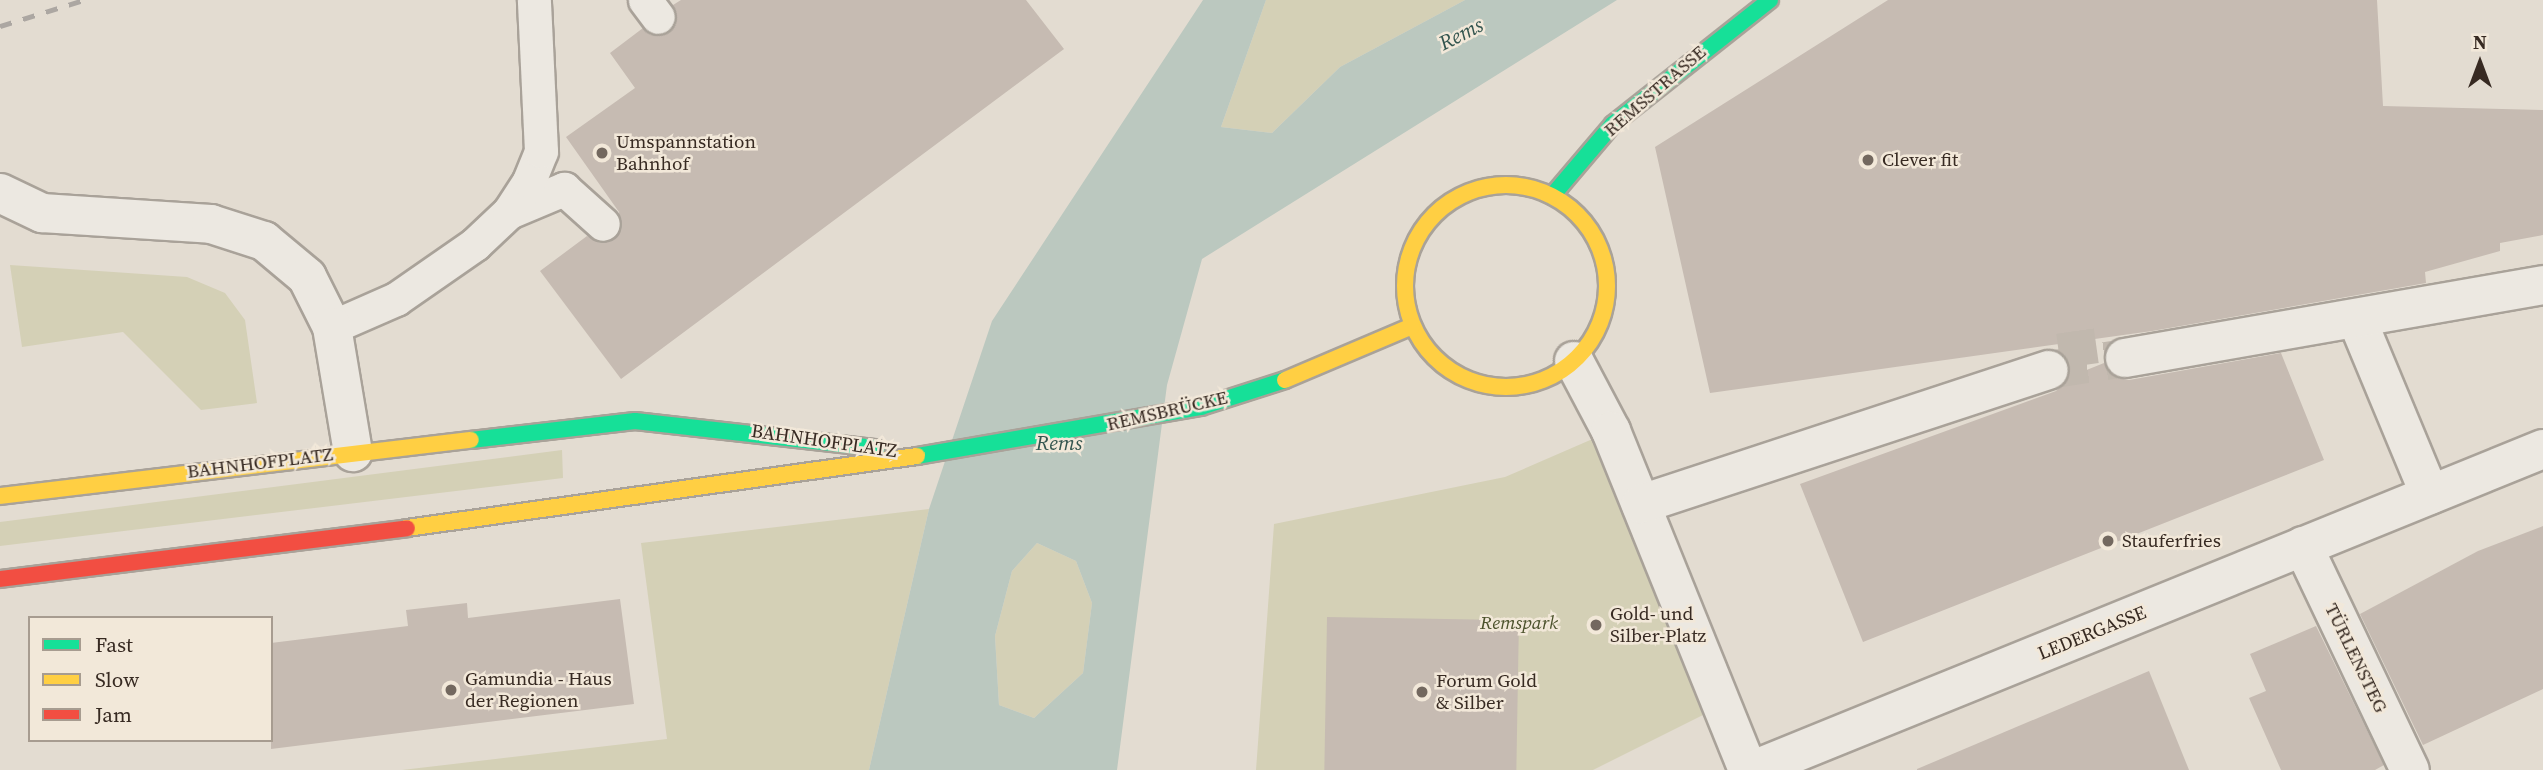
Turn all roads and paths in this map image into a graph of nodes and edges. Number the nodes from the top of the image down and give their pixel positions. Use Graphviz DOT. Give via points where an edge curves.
graph roads {
  1 [pos="534,0"];
  2 [pos="1770,0"];
  3 [pos="0,193"];
  4 [pos="1552,196"];
  5 [pos="509,212"];
  6 [pos="603,224"];
  7 [pos="2543,285"];
  8 [pos="2358,322"];
  9 [pos="1412,326"];
  10 [pos="332,327"];
  11 [pos="2125,358"];
  12 [pos="1574,361"];
  13 [pos="2049,370"];
  14 [pos="2543,449"];
  15 [pos="353,452"];
  16 [pos="906,453"];
  17 [pos="2430,495"];
  18 [pos="0,496"];
  19 [pos="1641,504"];
  20 [pos="2303,546"];
  21 [pos="0,579"];
  22 [pos="1748,770"];
  23 [pos="1753,770"];
  24 [pos="2410,770"];
  1 -- 5 [label="lane" via="541,150"];
  2 -- 4 [label="main road, REMSSTRASSE" via="1685,61 1612,124"];
  3 -- 10 [label="street" via="42,213 211,224 264,241 307,277"];
  4 -- 9 [label="main road" via="1518,185 1483,187 1450,200 1424,225 1408,256 1404,291"];
  4 -- 12 [label="main road" via="1578,215 1606,272 1605,305 1594,336"];
  5 -- 6 [label="lane" via="564,189"];
  5 -- 10 [label="lane" via="396,299"];
  7 -- 8 [label="street"];
  8 -- 11 [label="street"];
  8 -- 17 [label="street"];
  9 -- 12 [label="main road" via="1437,359 1484,384 1526,384"];
  9 -- 16 [label="main road, REMSBRÜCKE" via="1301,375 1188,410 1042,438"];
  10 -- 15 [label="street"];
  12 -- 19 [label="street"];
  13 -- 19 [label="street"];
  14 -- 17 [label="street, LEDERGASSE"];
  15 -- 16 [label="main road, BAHNHOFPLATZ" via="635,421"];
  15 -- 18 [label="main road, BAHNHOFPLATZ"];
  16 -- 21 [label="main road, BAHNHOFPLATZ" via="588,505"];
  17 -- 20 [label="street, LEDERGASSE"];
  19 -- 22 [label="street"];
  20 -- 23 [label="street, LEDERGASSE"];
  20 -- 24 [label="street, TÜRLENSTEG"];
}
